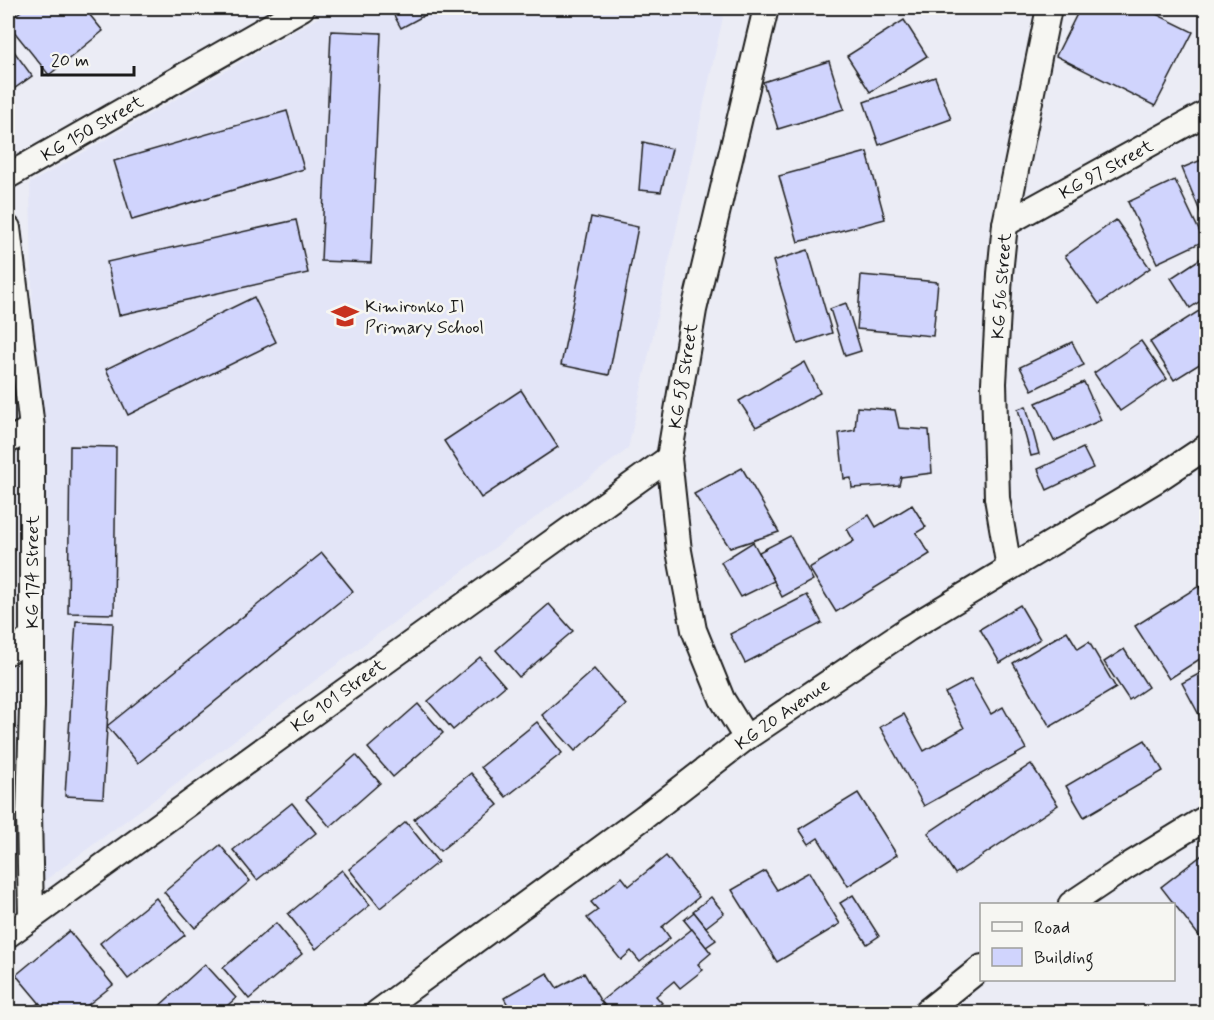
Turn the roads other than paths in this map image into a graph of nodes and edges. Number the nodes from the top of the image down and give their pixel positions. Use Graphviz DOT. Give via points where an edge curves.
graph roads {
  1 [pos="302,8"];
  2 [pos="766,8"];
  3 [pos="1048,8"];
  4 [pos="1206,113"];
  5 [pos="8,176"];
  6 [pos="1005,224"];
  7 [pos="8,228"];
  8 [pos="32,428"];
  9 [pos="8,441"];
  10 [pos="1206,447"];
  11 [pos="669,458"];
  12 [pos="1009,568"];
  13 [pos="32,638"];
  14 [pos="8,652"];
  15 [pos="746,738"];
  16 [pos="1206,818"];
  17 [pos="1072,903"];
  18 [pos="31,918"];
  19 [pos="8,935"];
  20 [pos="980,968"];
  21 [pos="378,1012"];
  22 [pos="926,1012"];
  1 -- 5 [label="street, KG 150 Street"];
  2 -- 11 [label="street, KG 58 Street" via="693,310"];
  3 -- 6 [label="street, KG 56 Street"];
  4 -- 6 [label="street, KG 97 Street"];
  6 -- 12 [label="street, KG 56 Street" via="994,382 997,498"];
  7 -- 8 [label="street, KG 174 Street"];
  8 -- 9 [label="street"];
  8 -- 13 [label="street, KG 174 Street"];
  10 -- 12 [label="street, KG 20 Avenue"];
  11 -- 15 [label="street, KG 58 Street" via="679,551 694,630 722,699"];
  11 -- 18 [label="street, KG 101 Street"];
  12 -- 15 [label="street, KG 20 Avenue" via="908,629"];
  13 -- 14 [label="street"];
  13 -- 18 [label="street, KG 174 Street"];
  15 -- 21 [label="street, KG 20 Avenue"];
  16 -- 17 [label="street"];
  18 -- 19 [label="street, KG 101 Street"];
  20 -- 22 [label="street"];
}
